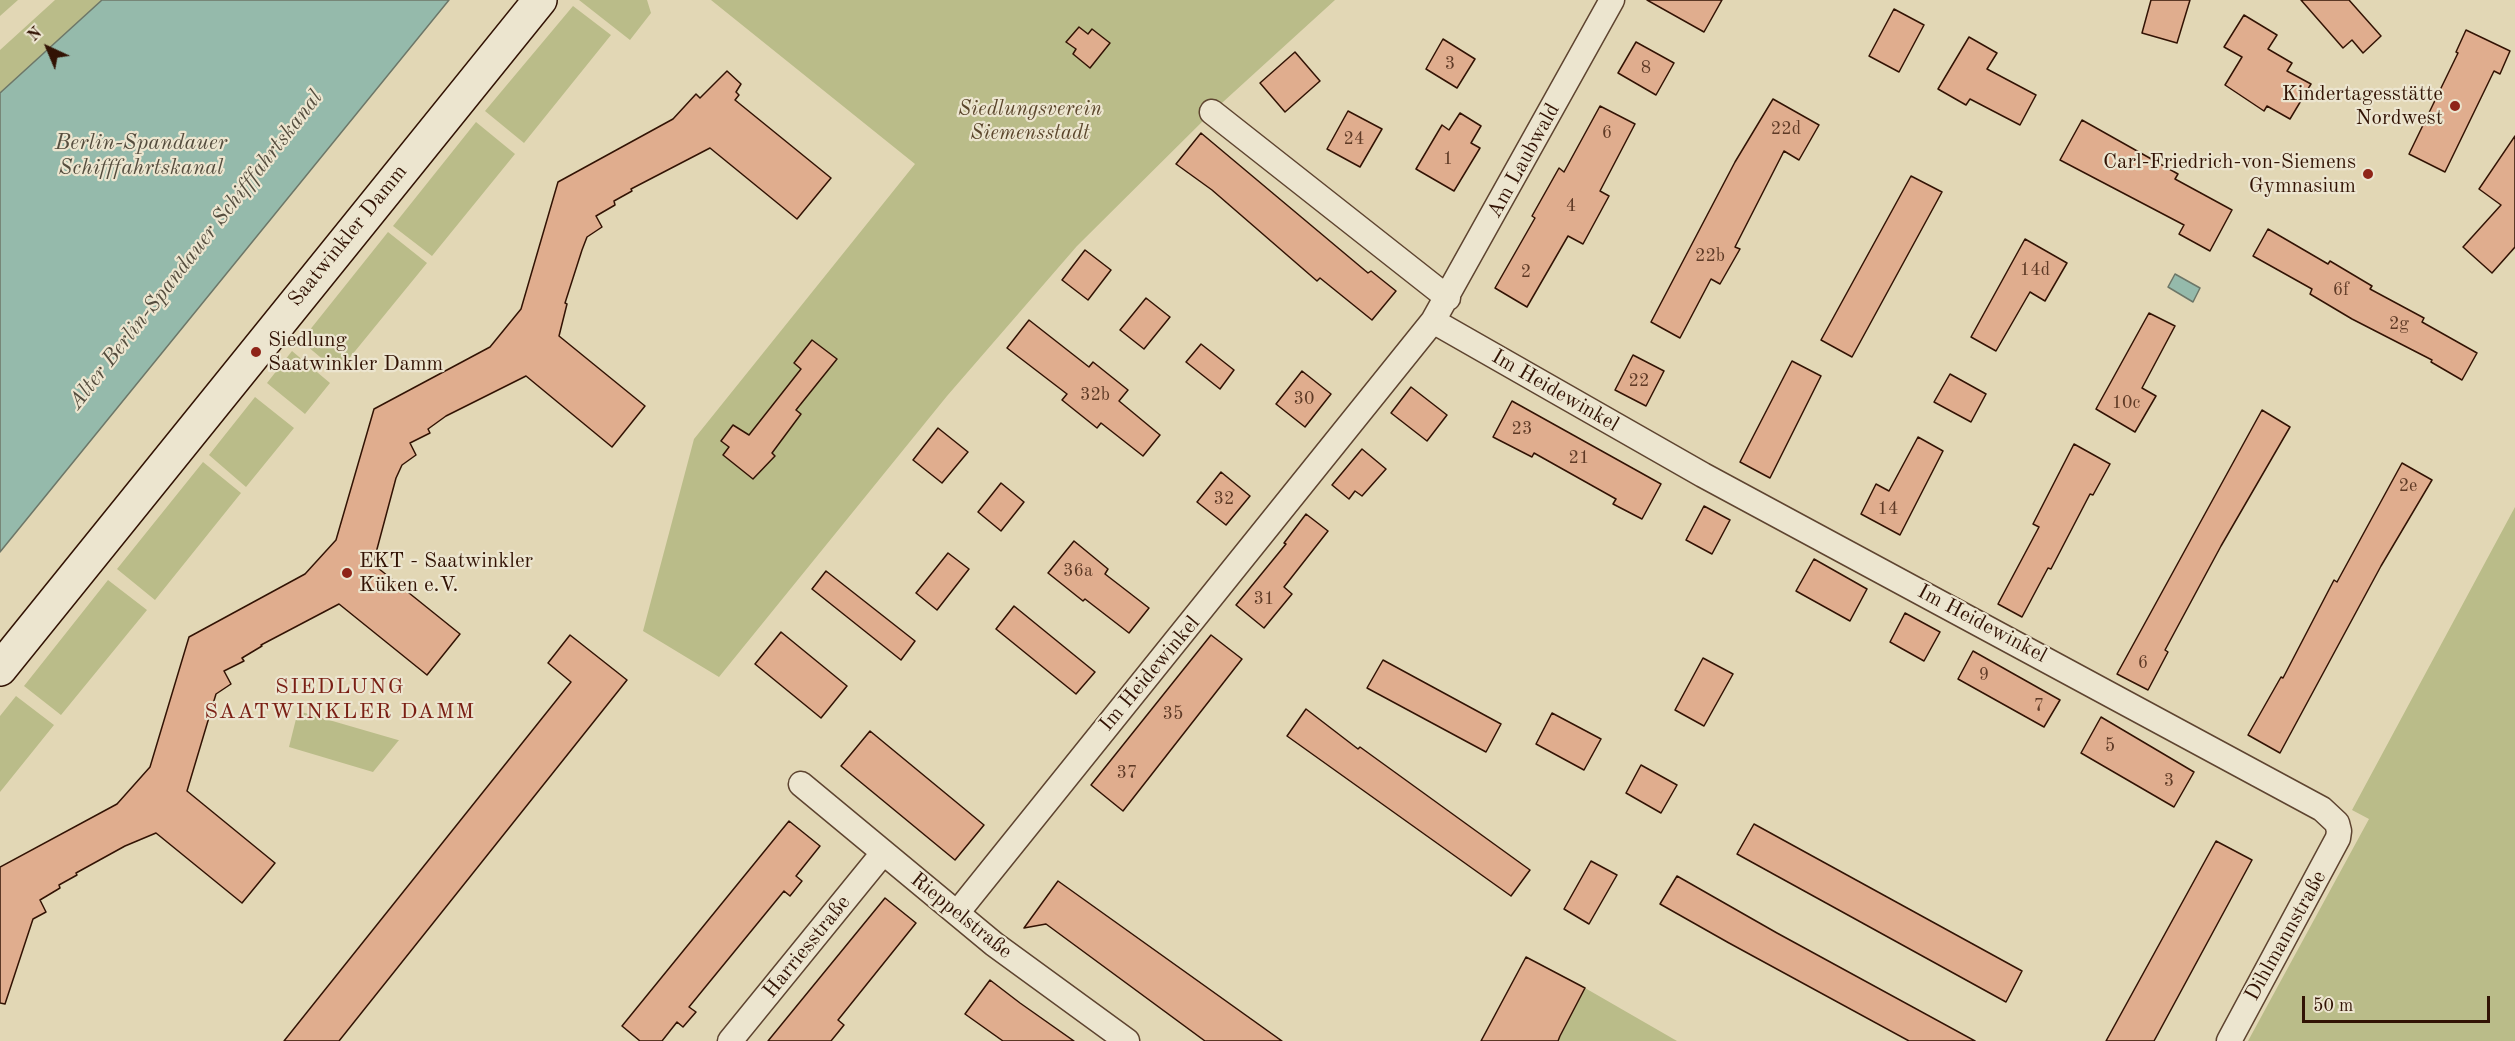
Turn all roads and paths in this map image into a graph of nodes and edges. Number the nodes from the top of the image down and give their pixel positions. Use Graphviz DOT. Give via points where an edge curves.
graph roads {
  1 [pos="540,0"];
  2 [pos="1612,0"];
  3 [pos="1212,112"];
  4 [pos="1448,298"];
  5 [pos="1434,321"];
  6 [pos="0,669"];
  7 [pos="801,784"];
  8 [pos="2339,831"];
  9 [pos="883,853"];
  10 [pos="957,913"];
  11 [pos="730,1041"];
  12 [pos="1127,1041"];
  13 [pos="2229,1041"];
  1 -- 6 [label="main road, Saatwinkler Damm"];
  2 -- 4 [label="street, Am Laubwald"];
  3 -- 4 [label="street"];
  4 -- 5 [label="street, Am Laubwald"];
  5 -- 8 [label="street, Im Heidewinkel" via="1703,475 2322,809 2337,823"];
  5 -- 10 [label="street, Im Heidewinkel"];
  7 -- 9 [label="street, Rieppelstraße"];
  8 -- 13 [label="street, Dihlmannstraße"];
  9 -- 10 [label="street, Rieppelstraße"];
  9 -- 11 [label="street, Harriesstraße"];
  10 -- 12 [label="street, Rieppelstraße"];
}
